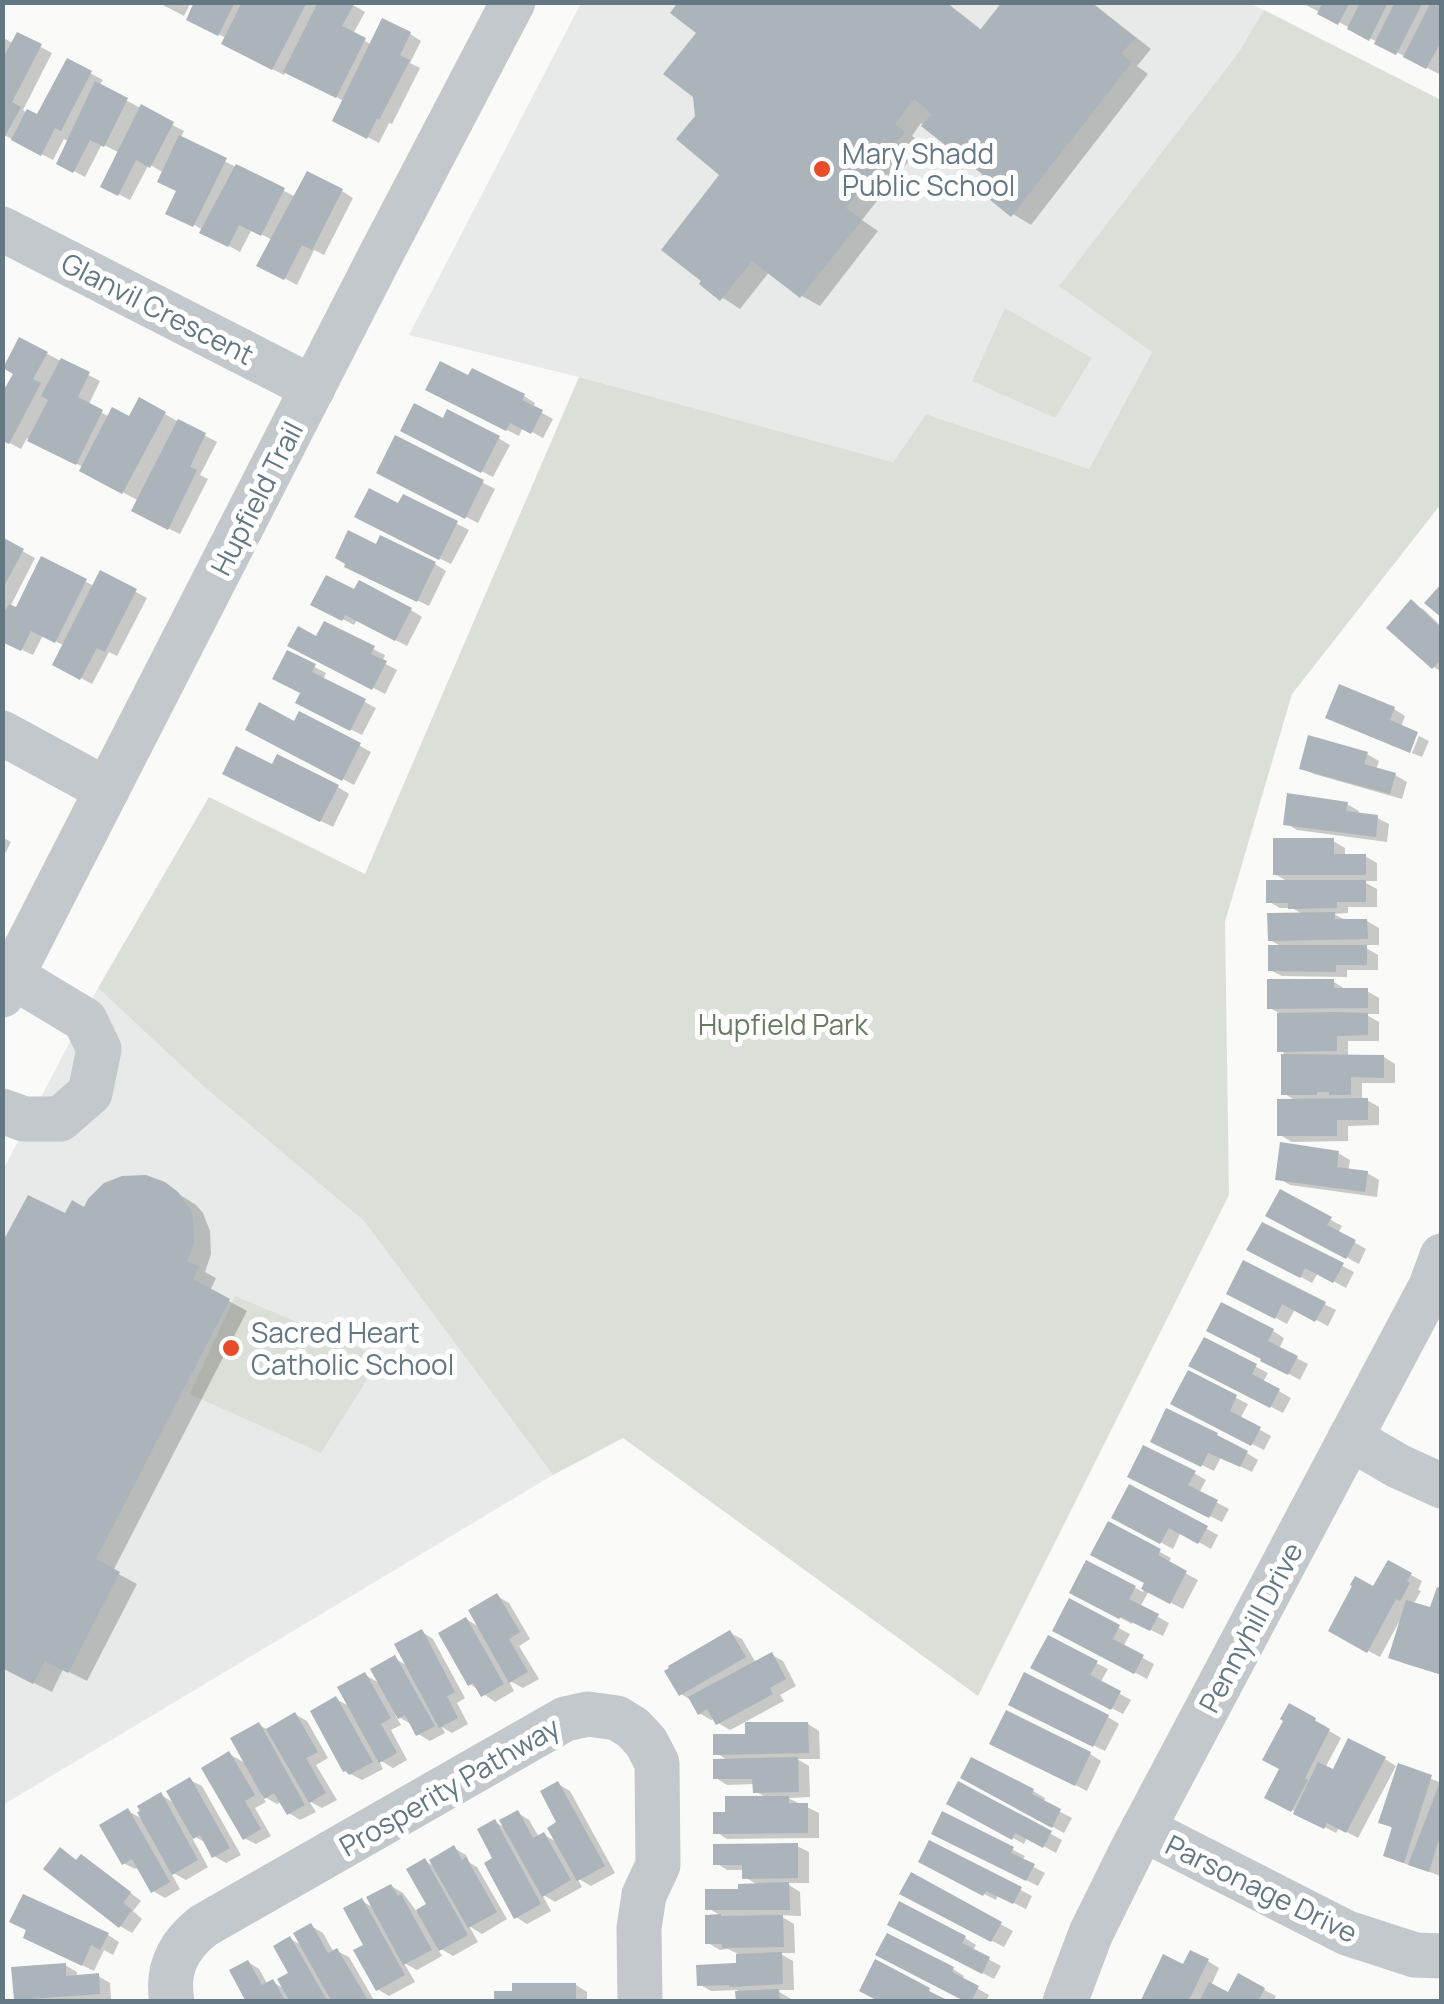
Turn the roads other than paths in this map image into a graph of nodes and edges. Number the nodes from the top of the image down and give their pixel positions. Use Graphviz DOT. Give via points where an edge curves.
graph roads {
  1 [pos="514,2"];
  2 [pos="2,229"];
  3 [pos="313,388"];
  4 [pos="2,734"];
  5 [pos="107,790"];
  6 [pos="7,986"];
  7 [pos="2,1111"];
  8 [pos="1442,1256"];
  9 [pos="1350,1438"];
  10 [pos="1442,1486"];
  11 [pos="1143,1829"];
  12 [pos="1442,1956"];
  13 [pos="172,2002"];
  14 [pos="640,2002"];
  15 [pos="1065,2002"];
  1 -- 3 [label="street, Hupfield Trail"];
  2 -- 3 [label="street, Glanvil Crescent"];
  3 -- 5 [label="street, Hupfield Trail"];
  4 -- 5 [label="street"];
  5 -- 6 [label="street, Hupfield Trail"];
  6 -- 7 [label="street" via="85,1020 99,1049 90,1093 60,1119"];
  8 -- 9 [label="street, Pennyhill Drive"];
  9 -- 10 [label="street"];
  9 -- 11 [label="street, Pennyhill Drive"];
  11 -- 12 [label="street, Parsonage Drive" via="1347,1933 1415,1955"];
  11 -- 15 [label="street, Pennyhill Drive"];
  13 -- 14 [label="street, Prosperity Pathway" via="179,1950 203,1926 565,1719 588,1714 634,1728 657,1764 658,1865 639,1928"];
}
